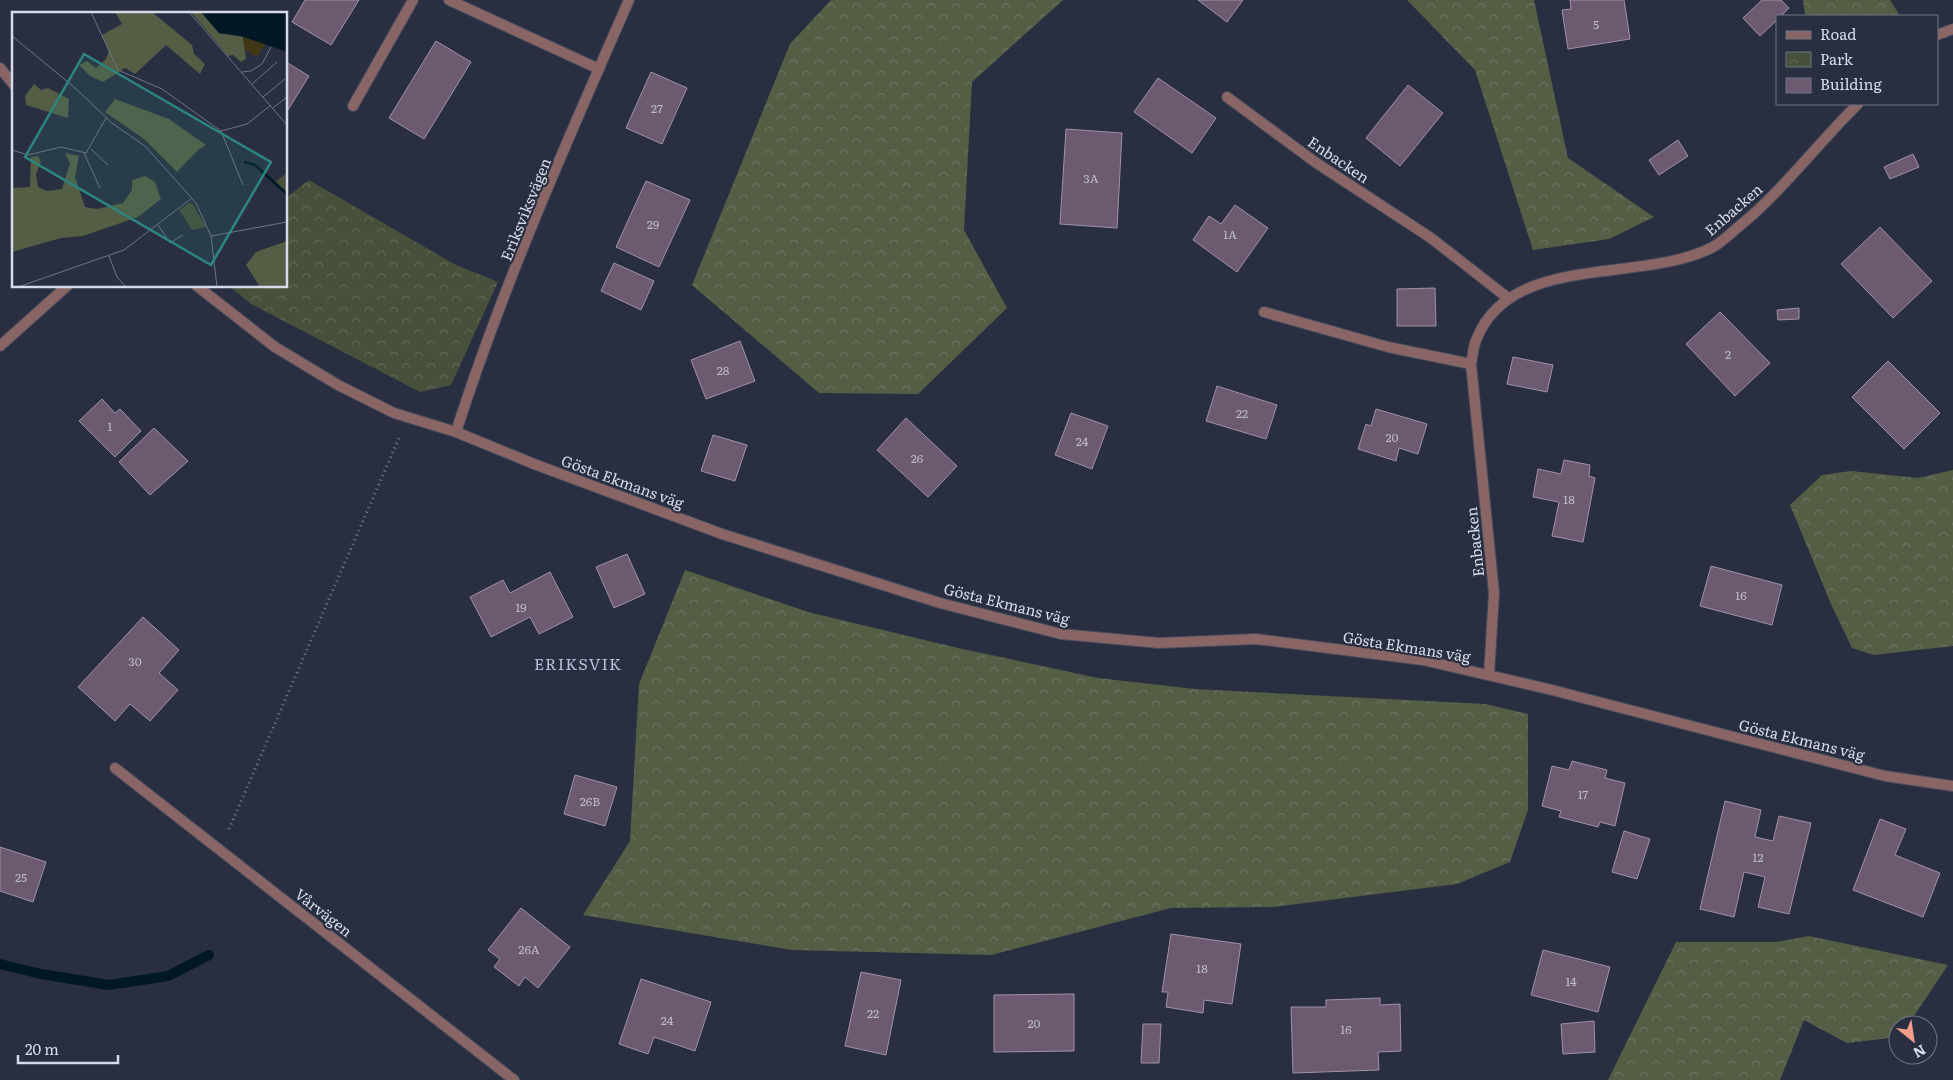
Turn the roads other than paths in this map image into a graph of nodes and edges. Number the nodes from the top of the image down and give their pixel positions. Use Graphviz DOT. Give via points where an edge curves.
graph roads {
  1 [pos="413,0"];
  2 [pos="449,0"];
  3 [pos="629,0"];
  4 [pos="1953,28"];
  5 [pos="1938,35"];
  6 [pos="0,68"];
  7 [pos="599,69"];
  8 [pos="12,83"];
  9 [pos="1227,97"];
  10 [pos="1857,105"];
  11 [pos="353,106"];
  12 [pos="65,288"];
  13 [pos="200,288"];
  14 [pos="1508,298"];
  15 [pos="1264,312"];
  16 [pos="0,346"];
  17 [pos="1471,364"];
  18 [pos="456,432"];
  19 [pos="1489,675"];
  20 [pos="115,768"];
  21 [pos="1953,786"];
  22 [pos="514,1080"];
  1 -- 11 [label="street"];
  2 -- 7 [label="street"];
  3 -- 7 [label="street, Eriksviksvägen"];
  4 -- 5 [label="street"];
  6 -- 8 [label="street"];
  7 -- 18 [label="street, Eriksviksvägen" via="473,379"];
  9 -- 14 [label="street, Enbacken" via="1315,162 1431,238"];
  10 -- 14 [label="street, Enbacken" via="1756,212 1714,247 1645,266 1538,283"];
  12 -- 16 [label="street"];
  13 -- 18 [label="street, Gösta Ekmans väg" via="275,347 338,385 394,413"];
  14 -- 17 [label="street, Enbacken" via="1494,310 1476,338"];
  15 -- 17 [label="street" via="1388,347"];
  17 -- 19 [label="street, Enbacken" via="1494,593"];
  18 -- 19 [label="street, Gösta Ekmans väg" via="722,534 940,602 1062,634 1159,643 1256,640 1423,660"];
  19 -- 21 [label="street, Gösta Ekmans väg" via="1885,776"];
  20 -- 22 [label="street, Vårvägen"];
}
